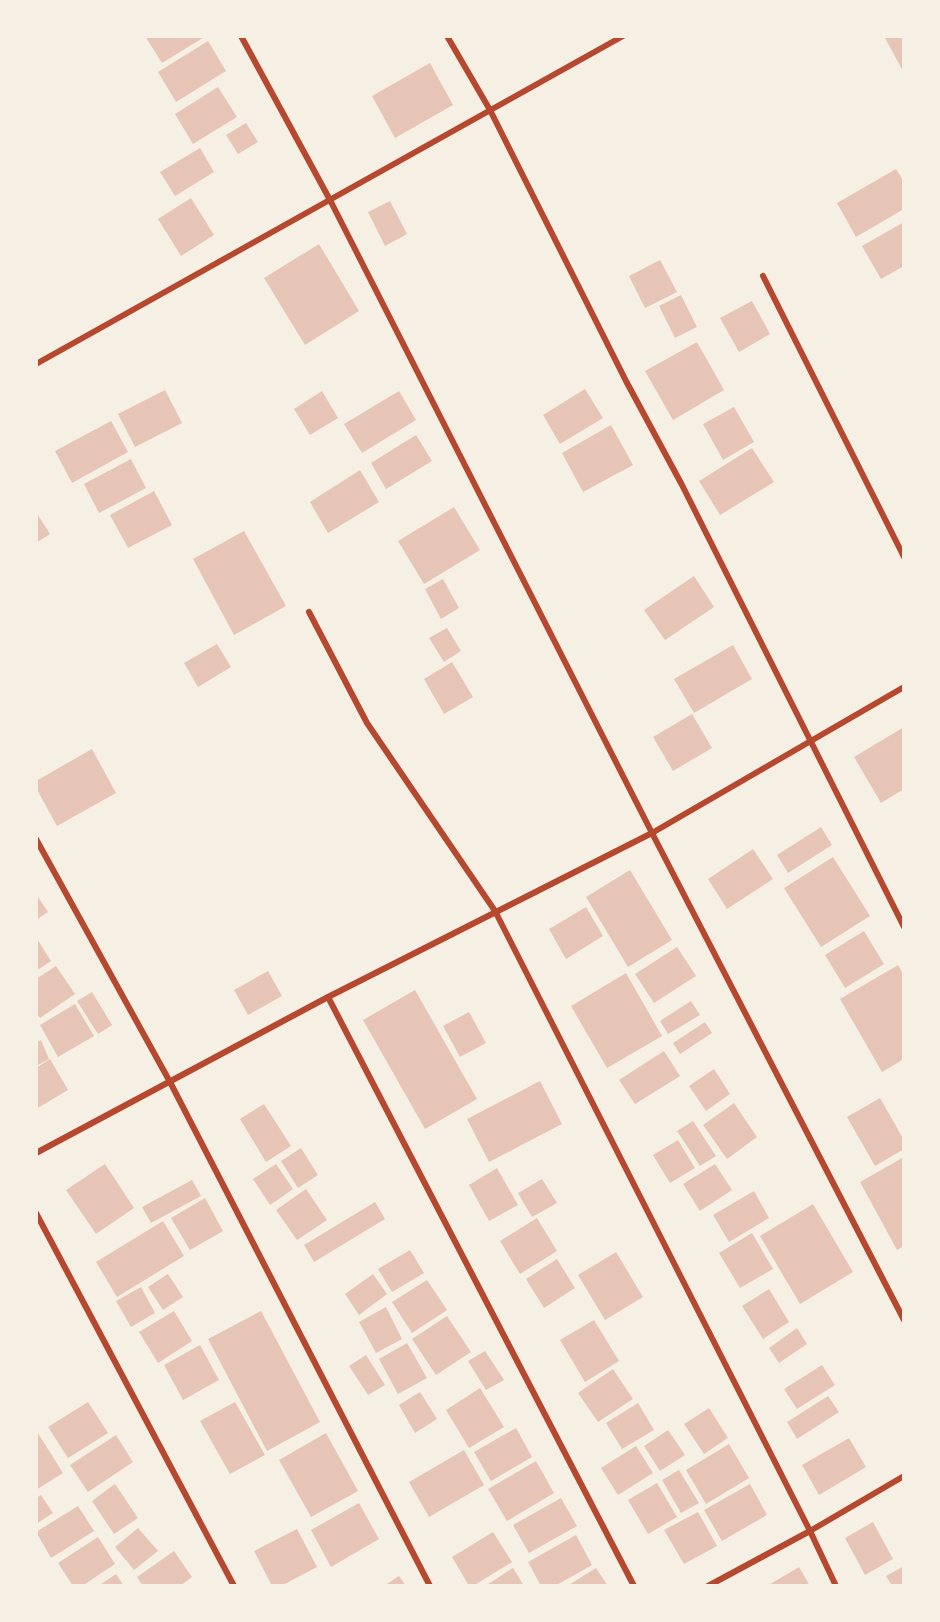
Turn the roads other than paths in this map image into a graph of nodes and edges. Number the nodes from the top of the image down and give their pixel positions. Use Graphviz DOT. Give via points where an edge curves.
graph roads {
  1 [pos="241,36"];
  2 [pos="447,36"];
  3 [pos="623,36"];
  4 [pos="490,110"];
  5 [pos="330,200"];
  6 [pos="763,276"];
  7 [pos="36,364"];
  8 [pos="904,558"];
  9 [pos="309,612"];
  10 [pos="904,687"];
  11 [pos="810,743"];
  12 [pos="652,833"];
  13 [pos="36,839"];
  14 [pos="495,911"];
  15 [pos="904,927"];
  16 [pos="328,997"];
  17 [pos="170,1082"];
  18 [pos="36,1153"];
  19 [pos="36,1213"];
  20 [pos="904,1320"];
  21 [pos="904,1476"];
  22 [pos="810,1531"];
  23 [pos="234,1586"];
  24 [pos="430,1586"];
  25 [pos="634,1586"];
  26 [pos="708,1586"];
  27 [pos="836,1586"];
  1 -- 5 [label="street"];
  2 -- 4 [label="street"];
  3 -- 4 [label="street"];
  4 -- 5 [label="street"];
  4 -- 11 [label="street"];
  5 -- 7 [label="street"];
  5 -- 12 [label="street"];
  6 -- 8 [label="street"];
  9 -- 14 [label="street" via="367,723"];
  10 -- 11 [label="street"];
  11 -- 12 [label="street"];
  11 -- 15 [label="street"];
  12 -- 14 [label="street"];
  12 -- 20 [label="street"];
  13 -- 17 [label="street"];
  14 -- 16 [label="street"];
  14 -- 22 [label="street"];
  16 -- 17 [label="street"];
  16 -- 25 [label="street"];
  17 -- 18 [label="street"];
  17 -- 24 [label="street"];
  19 -- 23 [label="street"];
  21 -- 22 [label="street"];
  22 -- 26 [label="street"];
  22 -- 27 [label="street"];
}
